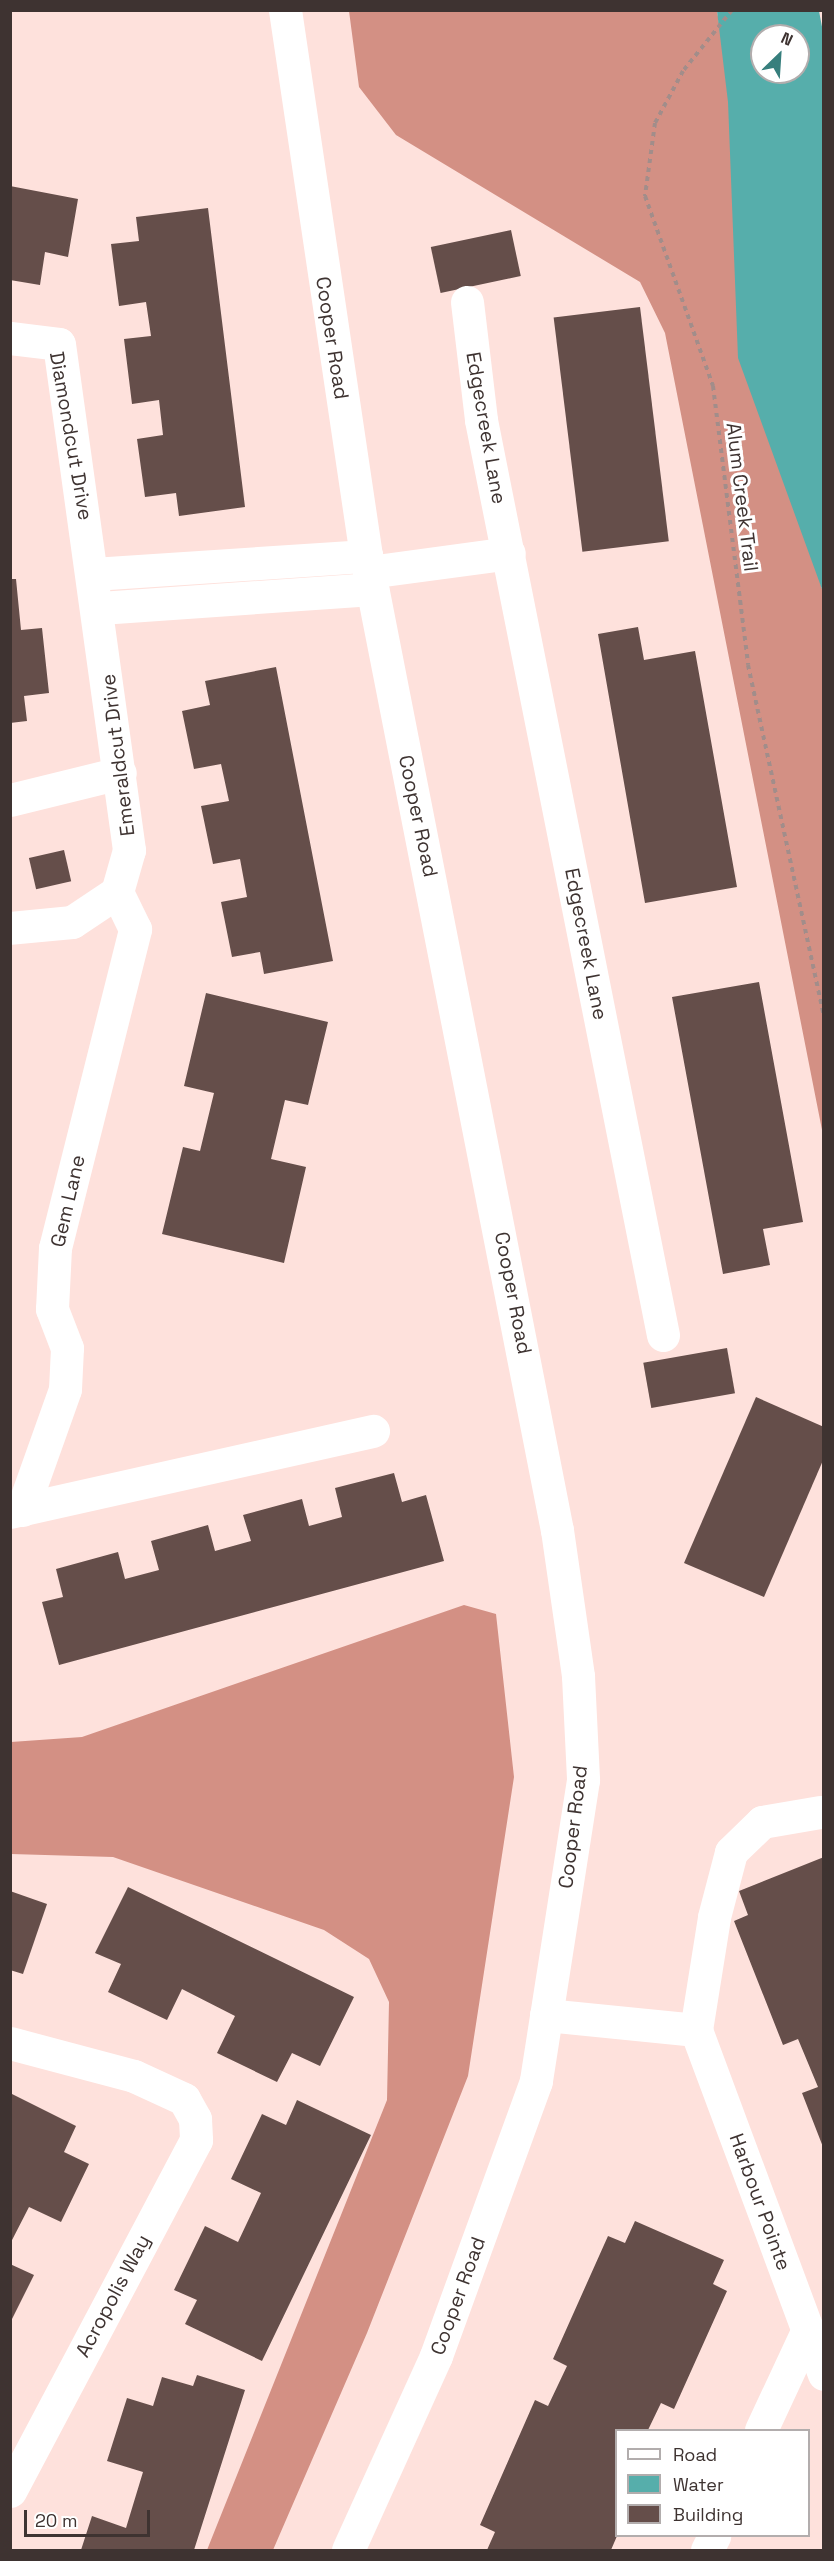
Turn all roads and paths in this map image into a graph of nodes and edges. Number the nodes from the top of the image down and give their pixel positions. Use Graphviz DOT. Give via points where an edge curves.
graph roads {
  1 [pos="285,10"];
  2 [pos="732,10"];
  3 [pos="467,302"];
  4 [pos="10,338"];
  5 [pos="509,553"];
  6 [pos="369,572"];
  7 [pos="93,574"];
  8 [pos="100,608"];
  9 [pos="120,773"];
  10 [pos="10,800"];
  11 [pos="117,892"];
  12 [pos="10,928"];
  13 [pos="824,1016"];
  14 [pos="663,1335"];
  15 [pos="373,1431"];
  16 [pos="16,1511"];
  17 [pos="820,1812"];
  18 [pos="546,2015"];
  19 [pos="696,2030"];
  20 [pos="10,2043"];
  21 [pos="808,2329"];
  22 [pos="824,2374"];
  23 [pos="761,2429"];
  24 [pos="14,2472"];
  25 [pos="348,2550"];
  1 -- 6 [label="street, Cooper Road"];
  2 -- 13 [label="path, Alum Creek Trail" via="683,71 655,123 645,196 713,386 748,665"];
  3 -- 5 [label="street, Edgecreek Lane" via="481,420"];
  4 -- 7 [label="street, Diamondcut Drive" via="59,344"];
  5 -- 6 [label="street"];
  5 -- 14 [label="street, Edgecreek Lane"];
  6 -- 7 [label="street"];
  6 -- 8 [label="street"];
  6 -- 18 [label="street, Cooper Road" via="490,1168 557,1530 578,1676 583,1780"];
  7 -- 8 [label="street, Emeraldcut Drive"];
  8 -- 9 [label="street, Emeraldcut Drive"];
  9 -- 10 [label="street"];
  9 -- 11 [label="street, Emeraldcut Drive" via="129,850"];
  11 -- 12 [label="street" via="72,922"];
  11 -- 16 [label="street, Gem Lane" via="135,929 55,1248 52,1309 66,1348 65,1389"];
  15 -- 16 [label="street, Gem Lane"];
  17 -- 19 [label="street, Harbour Pointe" via="762,1822 731,1852 714,1917"];
  18 -- 19 [label="street"];
  18 -- 25 [label="street, Cooper Road" via="536,2081 436,2356"];
  19 -- 21 [label="street, Harbour Pointe"];
  20 -- 24 [label="street, Acropolis Way" via="134,2076 184,2099 195,2119 196,2140"];
  21 -- 22 [label="street, Harbour Pointe"];
  21 -- 23 [label="street"];
}
